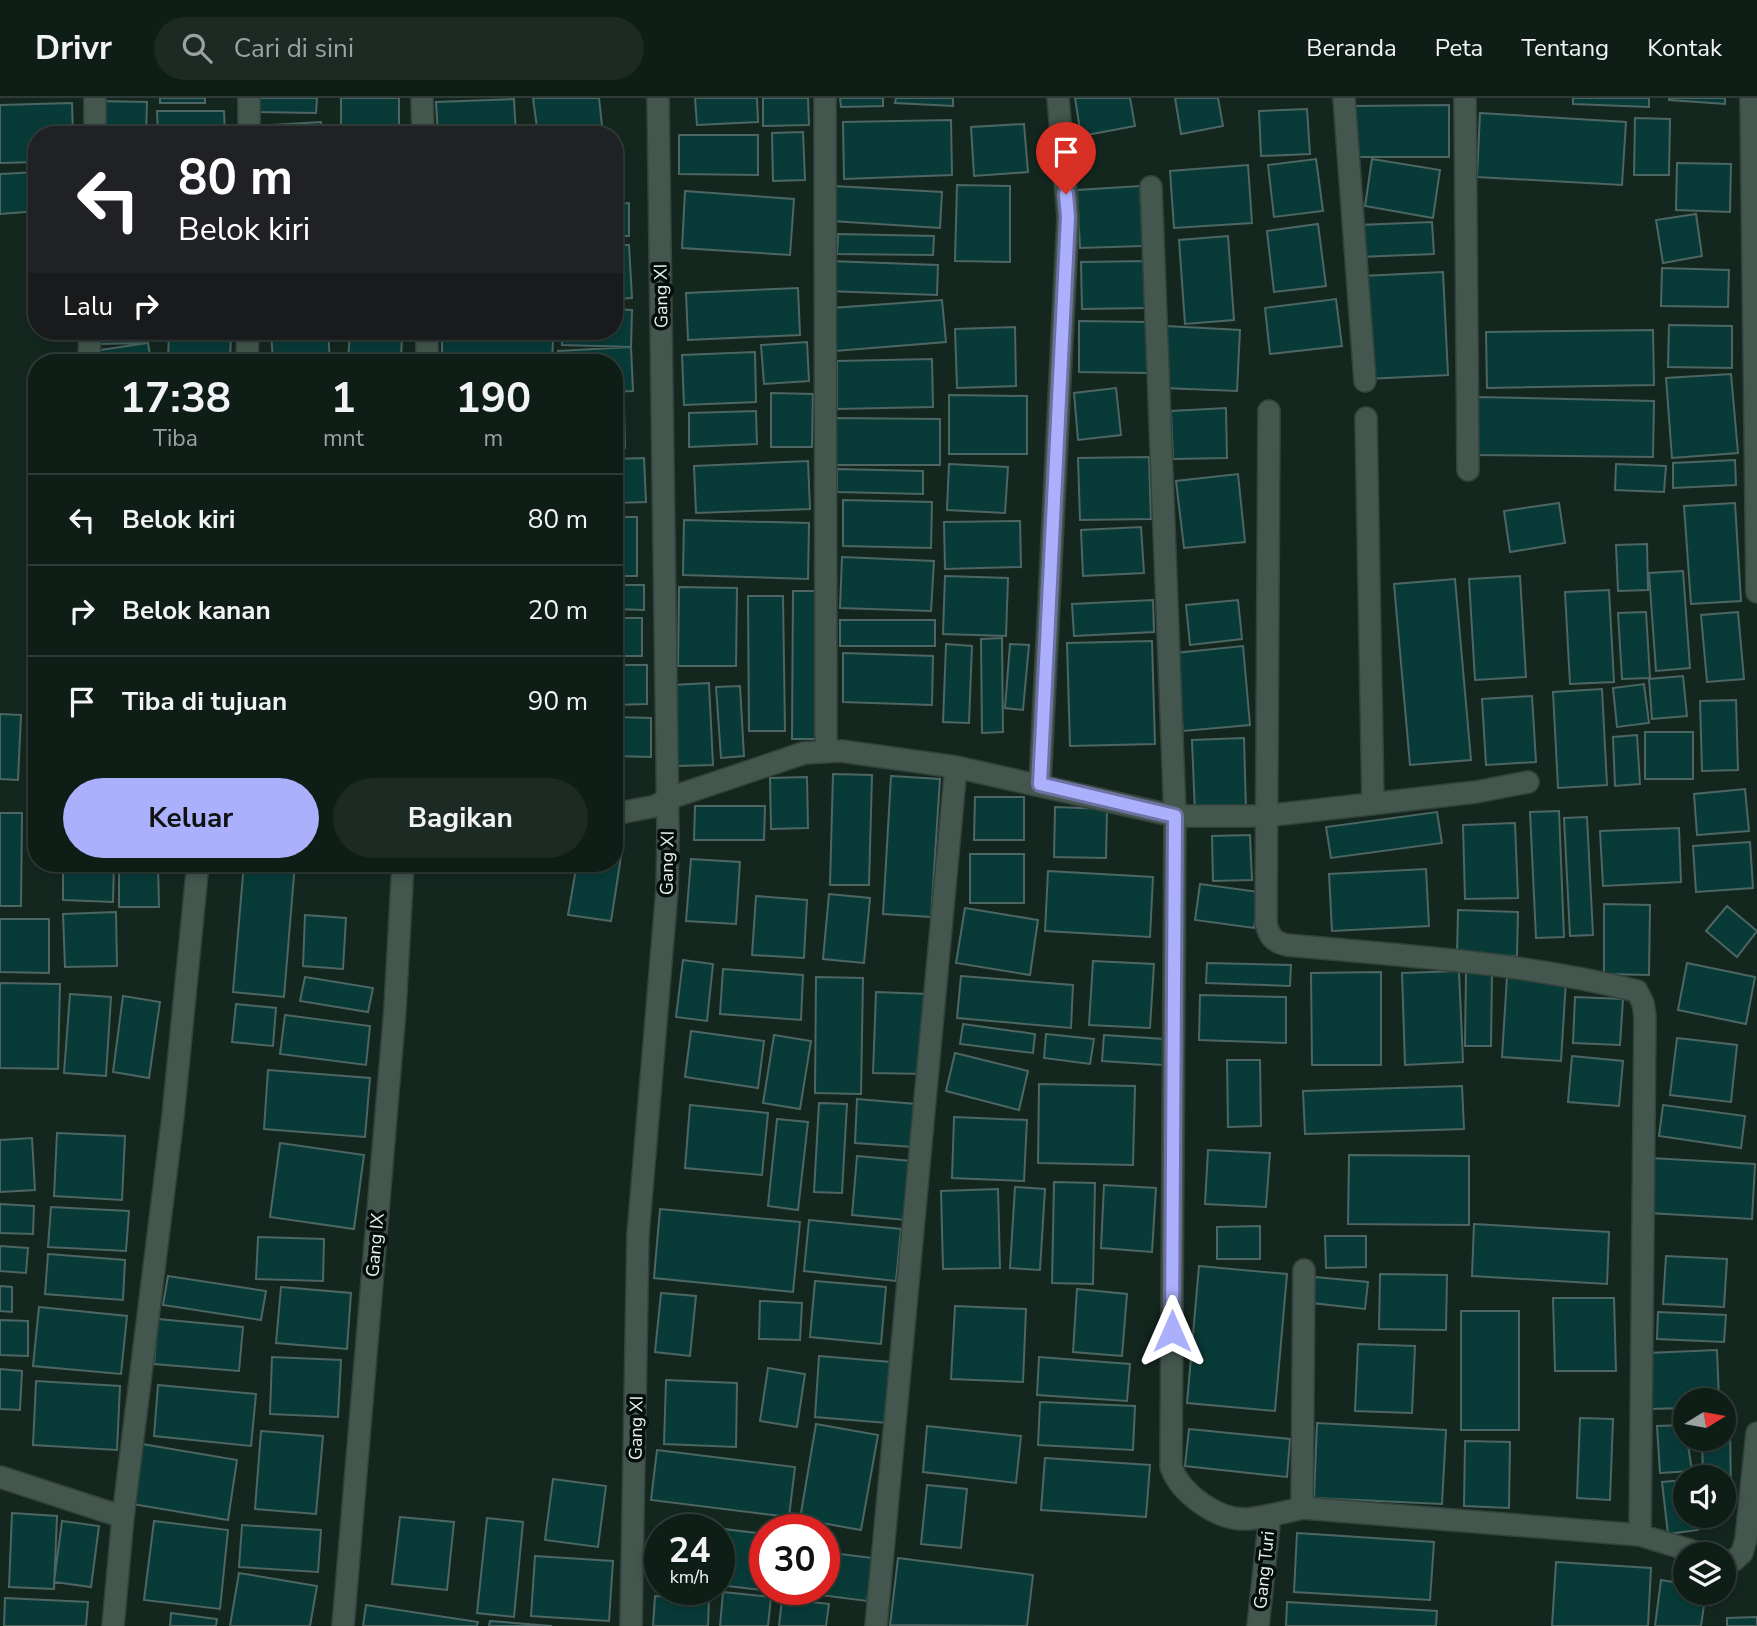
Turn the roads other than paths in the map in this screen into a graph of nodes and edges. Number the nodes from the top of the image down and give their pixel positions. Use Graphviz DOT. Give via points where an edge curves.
graph roads {
  1 [pos="95,98"];
  2 [pos="249,98"];
  3 [pos="422,98"];
  4 [pos="658,98"];
  5 [pos="825,98"];
  6 [pos="1058,98"];
  7 [pos="1344,98"];
  8 [pos="1465,98"];
  9 [pos="1751,98"];
  10 [pos="94,126"];
  11 [pos="249,126"];
  12 [pos="423,126"];
  13 [pos="1151,187"];
  14 [pos="1365,381"];
  15 [pos="1269,411"];
  16 [pos="1366,418"];
  17 [pos="1468,470"];
  18 [pos="1757,592"];
  19 [pos="826,751"];
  20 [pos="956,767"];
  21 [pos="1528,782"];
  22 [pos="1040,784"];
  23 [pos="667,799"];
  24 [pos="1373,804"];
  25 [pos="623,812"];
  26 [pos="1175,816"];
  27 [pos="1265,816"];
  28 [pos="194,872"];
  29 [pos="403,872"];
  30 [pos="1304,1270"];
  31 [pos="1757,1433"];
  32 [pos="0,1476"];
  33 [pos="1302,1508"];
  34 [pos="1270,1515"];
  35 [pos="123,1517"];
  36 [pos="1640,1535"];
  37 [pos="1673,1545"];
  38 [pos="1736,1558"];
  39 [pos="113,1626"];
  40 [pos="343,1626"];
  41 [pos="631,1626"];
  42 [pos="876,1626"];
  43 [pos="1258,1626"];
  1 -- 10 [label="street"];
  2 -- 11 [label="street"];
  3 -- 12 [label="street"];
  4 -- 23 [label="street, Gang XI"];
  5 -- 19 [label="street"];
  6 -- 22 [label="street" via="1068,217"];
  7 -- 14 [label="street"];
  8 -- 17 [label="street"];
  9 -- 18 [label="street"];
  13 -- 26 [label="street"];
  15 -- 27 [label="street"];
  16 -- 24 [label="street"];
  19 -- 20 [label="street"];
  19 -- 23 [label="street" via="804,753"];
  20 -- 22 [label="street"];
  20 -- 42 [label="street"];
  21 -- 24 [label="street"];
  22 -- 26 [label="street"];
  23 -- 25 [label="street" via="656,806"];
  23 -- 41 [label="street, Gang XI" via="667,890 638,1235"];
  24 -- 27 [label="street"];
  26 -- 27 [label="street"];
  26 -- 34 [label="street" via="1171,1467 1175,1479 1195,1501 1245,1519"];
  27 -- 36 [label="street" via="1266,923 1269,936 1278,943 1572,974 1637,991 1643,1003"];
  28 -- 35 [label="street" via="173,1116"];
  29 -- 40 [label="street, Gang IX"];
  30 -- 33 [label="street"];
  31 -- 38 [label="street" via="1746,1539"];
  32 -- 35 [label="street"];
  33 -- 34 [label="street"];
  33 -- 36 [label="street"];
  34 -- 43 [label="street, Gang Turi"];
  35 -- 39 [label="street"];
  36 -- 37 [label="street"];
}
